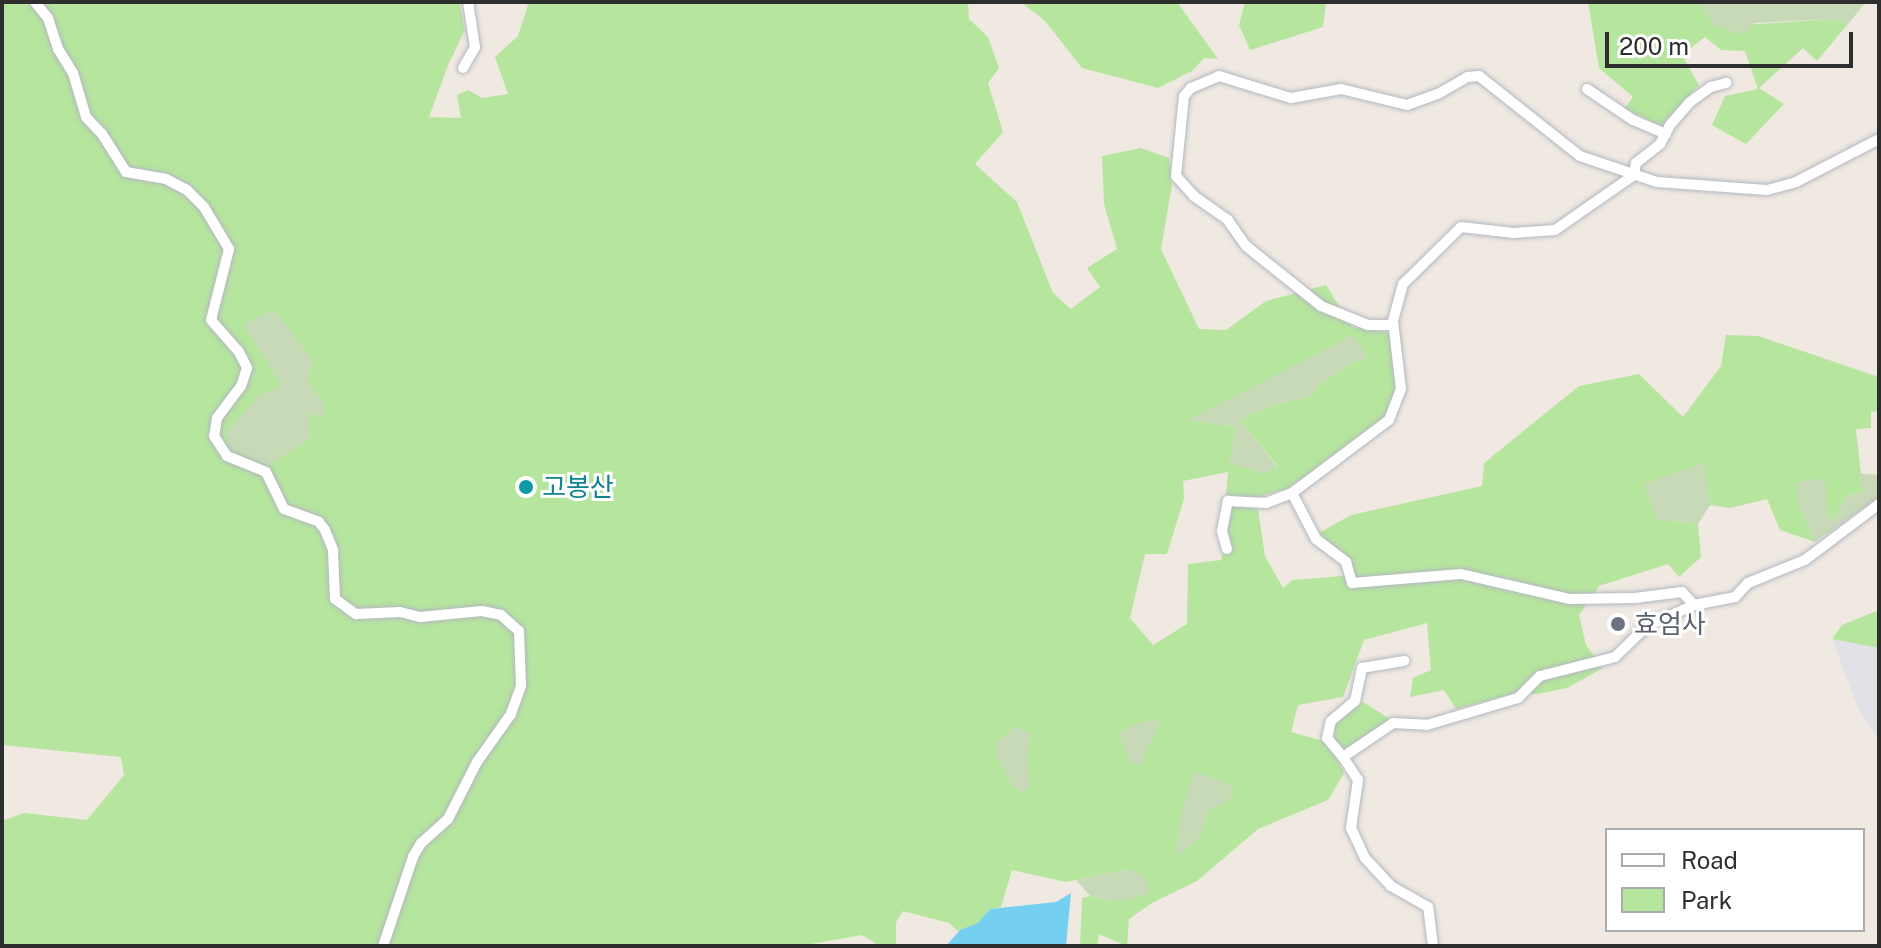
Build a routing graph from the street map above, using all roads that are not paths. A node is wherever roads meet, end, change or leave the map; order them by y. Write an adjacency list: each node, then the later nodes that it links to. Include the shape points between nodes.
1 (35, 2): 16 (street, via 73,73 86,117 126,172 177,183 198,199 229,249 211,320 247,368 241,386 217,418 214,436 227,456 266,472 284,509 319,522 325,530 333,550 335,599 356,614 400,612 420,617 482,611 501,615 519,631 521,686 511,714 477,762 448,819 413,857)
2 (468, 2): 3 (street, via 475,47)
3 (463, 68)
4 (1726, 83): 6 (street, via 1690,102)
5 (1587, 89): 6 (street, via 1633,120)
6 (1666, 134): 8 (street, via 1636,163)
7 (1879, 139): 8 (street, via 1796,182 1767,190 1657,182)
8 (1634, 175): 9 (street, via 1555,230 1514,233 1461,227 1403,284); 9 (street, via 1580,156 1479,76 1407,105 1341,89 1291,98 1219,76 1191,88 1184,96 1176,176 1228,220 1246,246 1321,306 1368,325)
9 (1393, 325): 10 (street, via 1401,389 1389,420)
10 (1292, 493): 12 (street, via 1266,503 1228,501 1222,531); 13 (street, via 1316,539 1346,562 1352,583 1461,574 1570,599 1682,592)
11 (1879, 504): 13 (street, via 1805,560 1748,583 1735,597)
12 (1227, 549)
13 (1694, 605): 15 (street, via 1647,626 1615,657 1540,676 1518,698 1442,721 1393,723)
14 (1404, 661): 15 (street, via 1362,668 1355,701 1331,721 1327,738)
15 (1343, 757): 17 (street, via 1358,780 1351,828 1360,848 1391,886 1428,907)
16 (383, 946)
17 (1433, 946)

